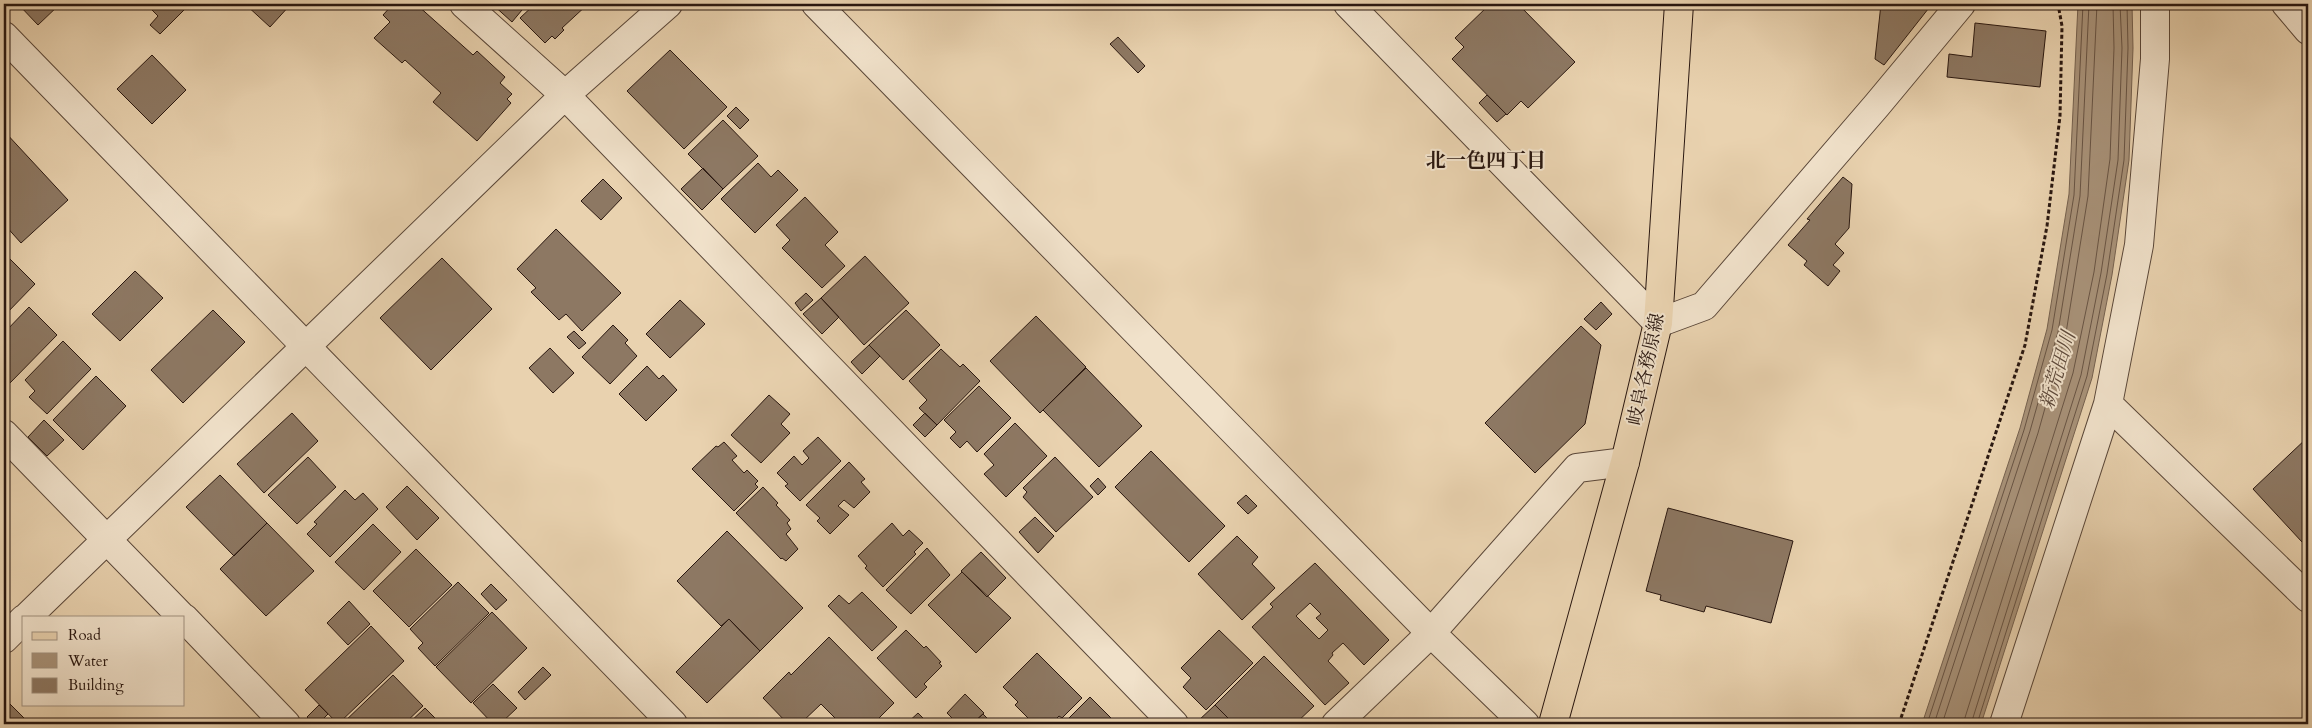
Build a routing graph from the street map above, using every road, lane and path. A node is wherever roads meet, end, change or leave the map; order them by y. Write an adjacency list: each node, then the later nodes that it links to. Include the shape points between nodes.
1 (464, 4): 12 (street)
2 (668, 4): 12 (street)
3 (816, 4): 24 (street)
4 (1348, 4): 13 (street)
5 (1679, 4): 13 (main road, 岐阜各務原線)
6 (1961, 4): 13 (street, via 1704,306)
7 (2058, 4): 32 (path, via 2062,26 2060,116 2047,226 2025,345)
8 (2154, 4): 15 (street, via 2155,59 2139,245)
9 (2286, 4): 10 (street)
10 (2308, 30)
11 (4, 36): 14 (street)
12 (565, 95): 14 (street); 28 (street)
13 (1658, 323): 17 (main road, 岐阜各務原線)
14 (305, 347): 18 (street); 27 (street)
15 (2108, 404): 19 (street); 33 (street)
16 (4, 434): 18 (street)
17 (1625, 462): 24 (street, via 1578,468); 31 (main road, 岐阜各務原線)
18 (108, 539): 20 (street); 21 (street)
19 (2308, 598)
20 (27, 616)
21 (182, 616)
22 (185, 619): 26 (street)
23 (22, 621): 25 (street)
24 (1431, 632): 29 (street); 30 (street)
25 (4, 639)
26 (286, 724)
27 (672, 724)
28 (1174, 724)
29 (1336, 724)
30 (1525, 724)
31 (1553, 724)
32 (1899, 724)
33 (2004, 724)

